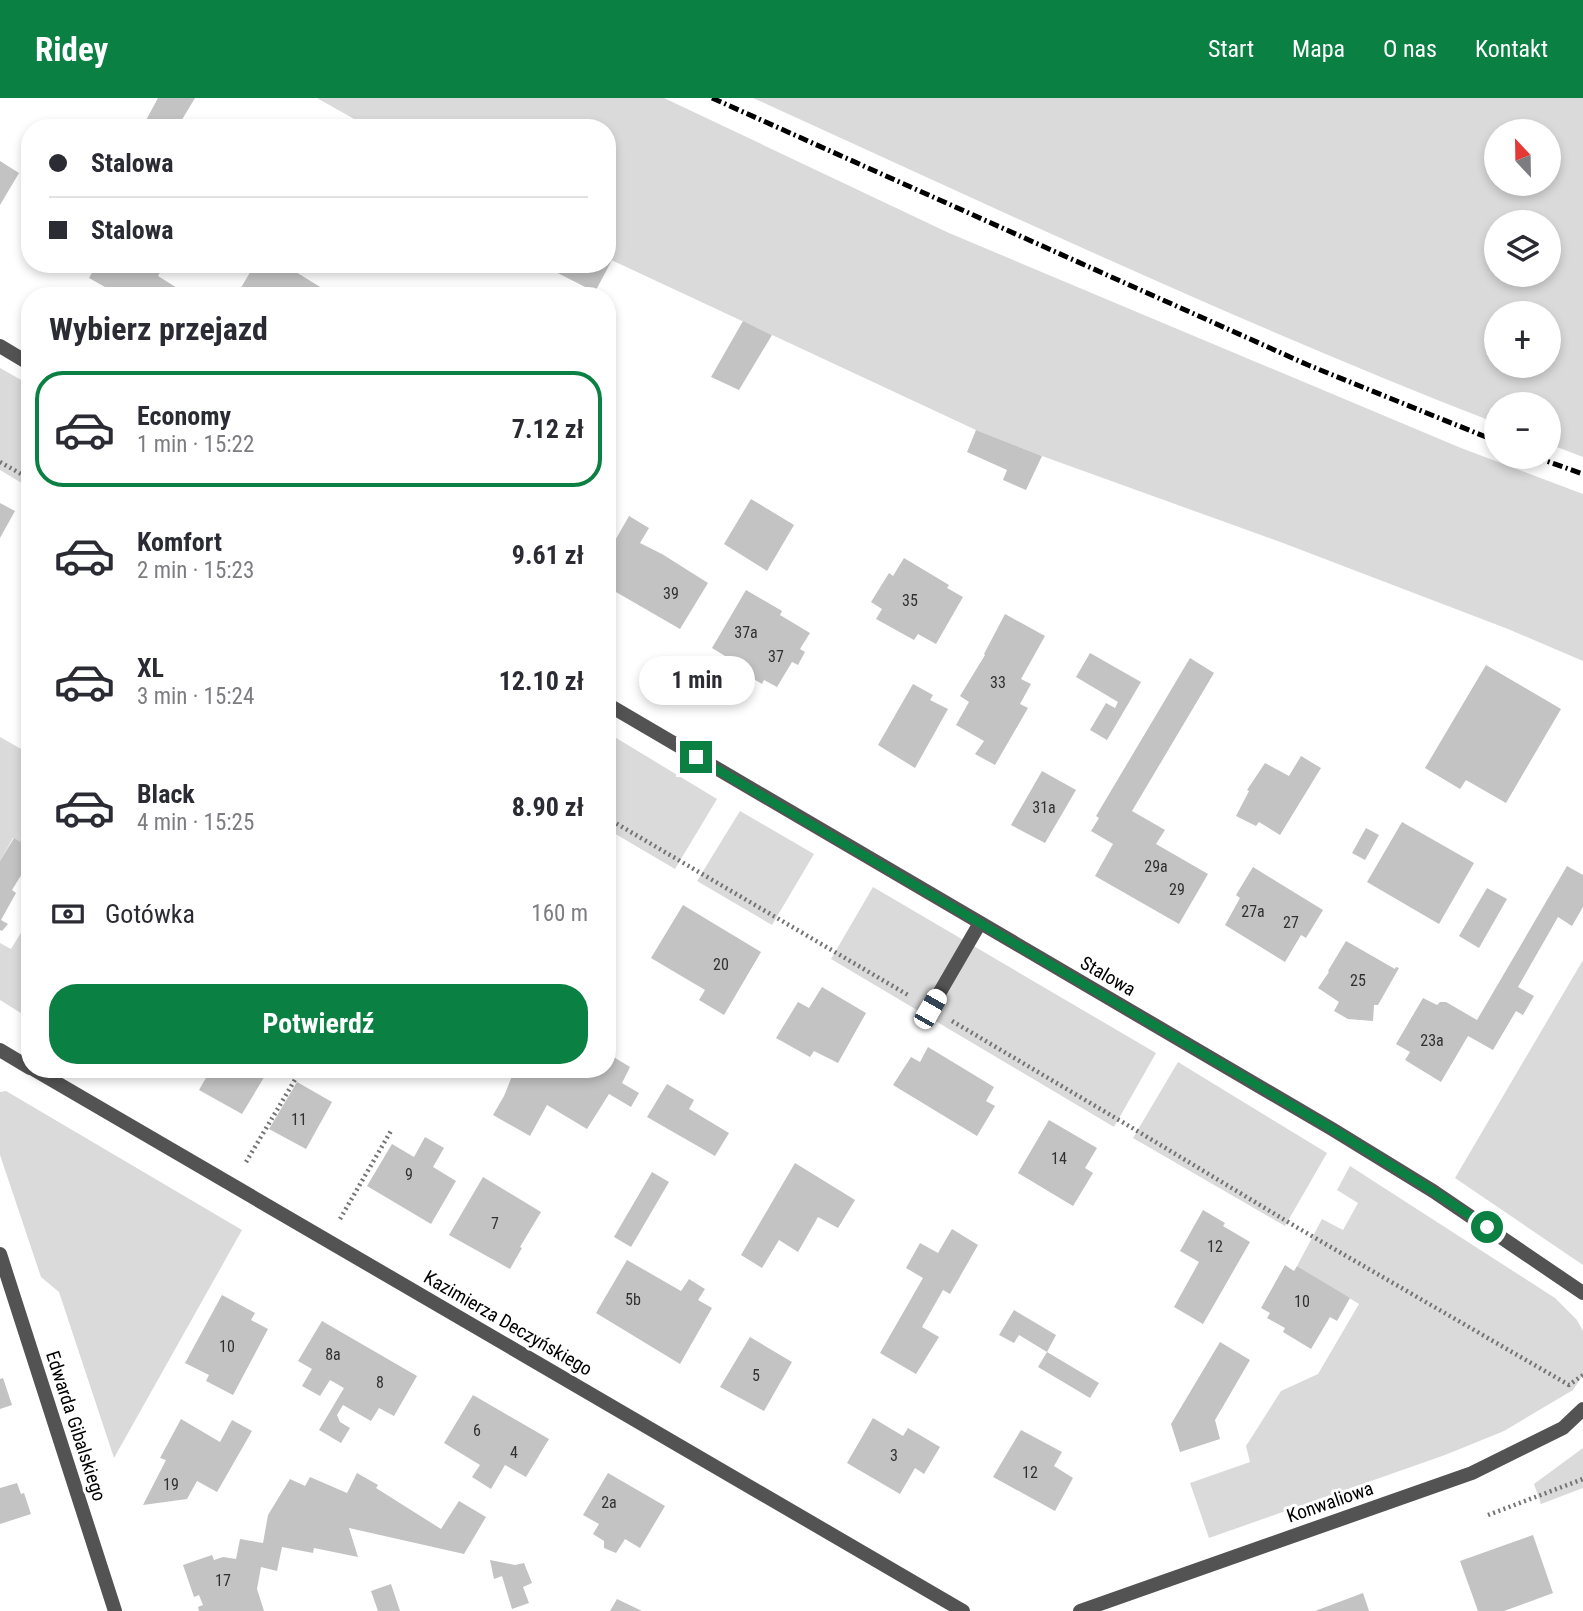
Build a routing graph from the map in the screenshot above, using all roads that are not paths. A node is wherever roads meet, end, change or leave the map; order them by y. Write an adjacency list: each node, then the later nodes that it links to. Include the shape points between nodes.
1 (0, 346): 2 (street)
2 (21, 359)
3 (616, 709): 4 (street, Stalowa)
4 (979, 923): 5 (street); 10 (street, Stalowa, via 1433,1191)
5 (928, 1012)
6 (0, 1050): 7 (street, Kazimierza Deczyńskiego)
7 (21, 1062)
8 (48, 1078): 13 (street, Kazimierza Deczyńskiego)
9 (0, 1254): 12 (street, Edwarda Gibalskiego)
10 (1583, 1293)
11 (1583, 1409): 14 (street, Konwaliowa, via 1563,1428 1472,1473)
12 (116, 1611)
13 (963, 1611)
14 (1080, 1611)

